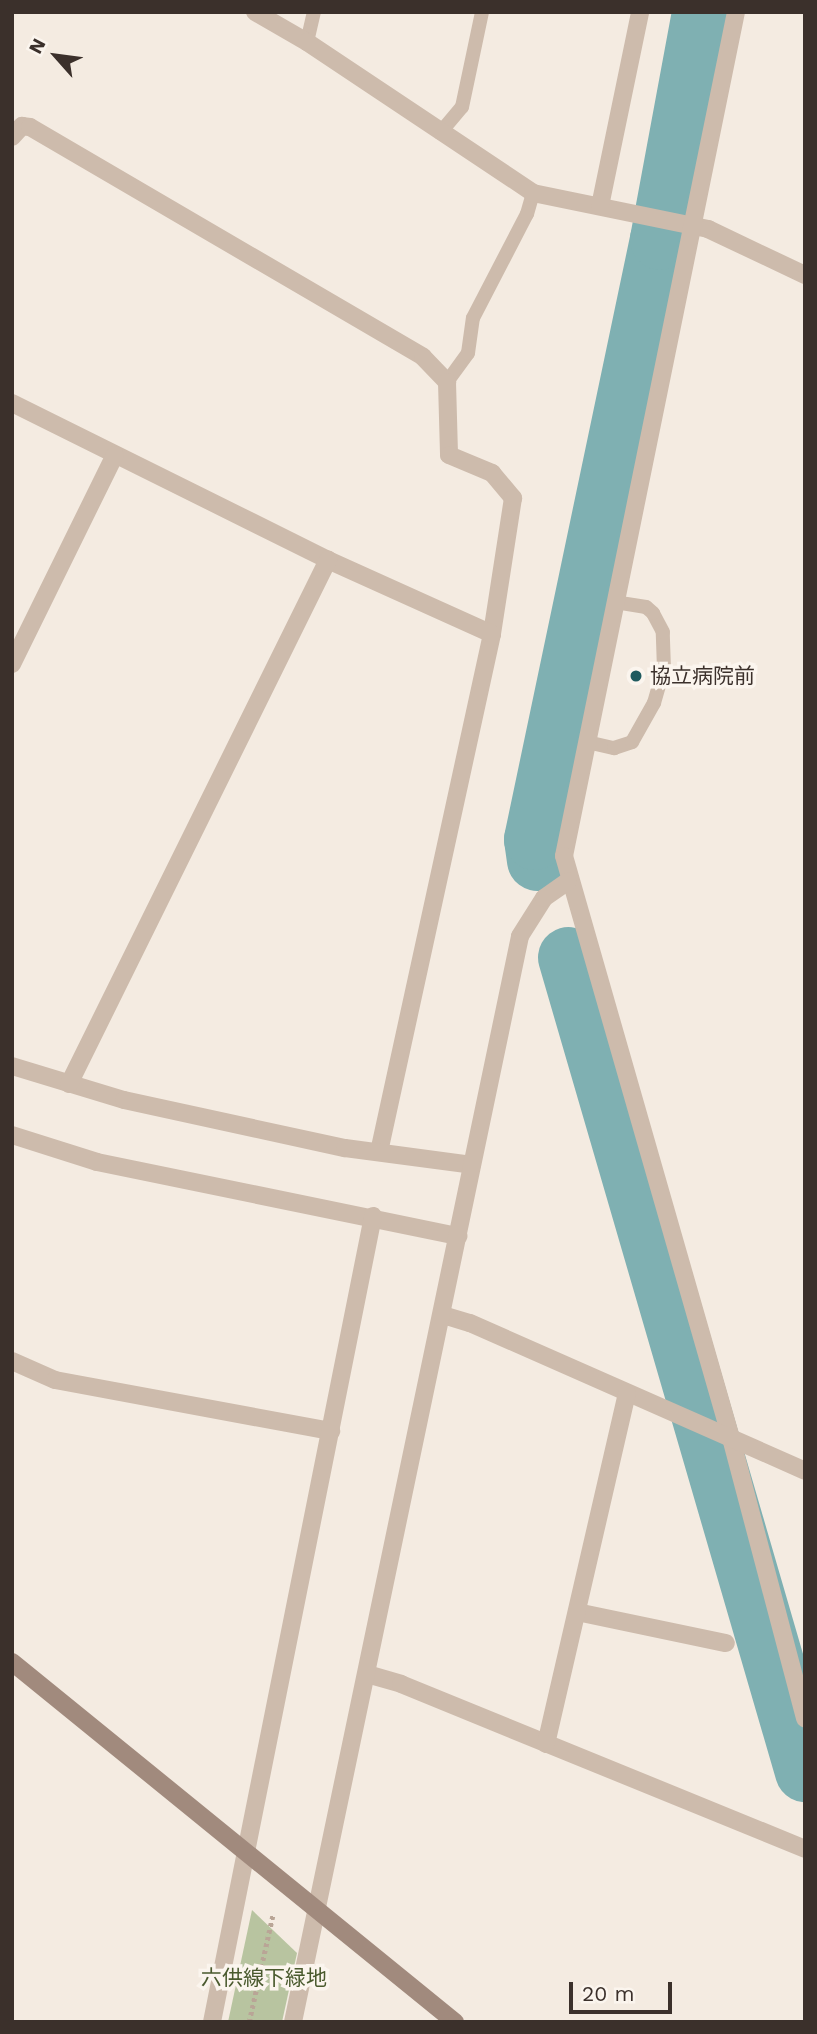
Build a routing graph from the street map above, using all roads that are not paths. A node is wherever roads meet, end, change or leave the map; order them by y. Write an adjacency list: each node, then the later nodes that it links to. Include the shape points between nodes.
1 (255, 12): 6 (street)
2 (314, 12): 6 (lane)
3 (482, 12): 7 (lane, via 462,107)
4 (640, 12): 10 (street)
5 (736, 12): 11 (street)
6 (307, 42): 7 (street)
7 (440, 133): 9 (street)
8 (12, 137): 13 (street, via 22,126 30,127 424,357)
9 (533, 193): 10 (street); 13 (lane, via 527,214 473,318 468,352)
10 (600, 206): 11 (street)
11 (686, 224): 12 (street); 17 (street)
12 (805, 275)
13 (447, 382): 18 (street, via 449,455 492,473 513,498)
14 (12, 403): 15 (street)
15 (115, 454): 16 (street); 19 (street)
16 (328, 560): 18 (street); 23 (street)
17 (631, 604): 20 (street); 20 (lane, via 663,632 664,669 637,736)
18 (492, 634): 25 (street)
19 (12, 664)
20 (601, 745): 21 (street, via 564,856)
21 (568, 881): 26 (street, via 544,898 520,936); 33 (street, via 586,922)
22 (12, 1066): 23 (street)
23 (69, 1084): 25 (street, via 124,1100)
24 (12, 1135): 27 (street, via 97,1162)
25 (379, 1152): 26 (street)
26 (472, 1166): 28 (street)
27 (373, 1216): 28 (street); 32 (street)
28 (458, 1236): 29 (street)
29 (443, 1315): 31 (street); 38 (street)
30 (12, 1361): 32 (street, via 55,1380)
31 (627, 1393): 33 (street); 35 (street)
32 (331, 1431): 41 (street)
33 (725, 1436): 34 (street); 39 (street)
34 (805, 1471)
35 (577, 1612): 36 (street); 40 (street)
36 (726, 1643)
37 (12, 1662): 41 (street)
38 (367, 1674): 40 (street); 43 (street)
39 (805, 1718)
40 (547, 1744): 42 (street)
41 (247, 1849): 43 (street); 44 (street)
42 (805, 1849)
43 (317, 1910): 45 (street); 46 (street)
44 (212, 2022)
45 (293, 2022)
46 (455, 2022)

